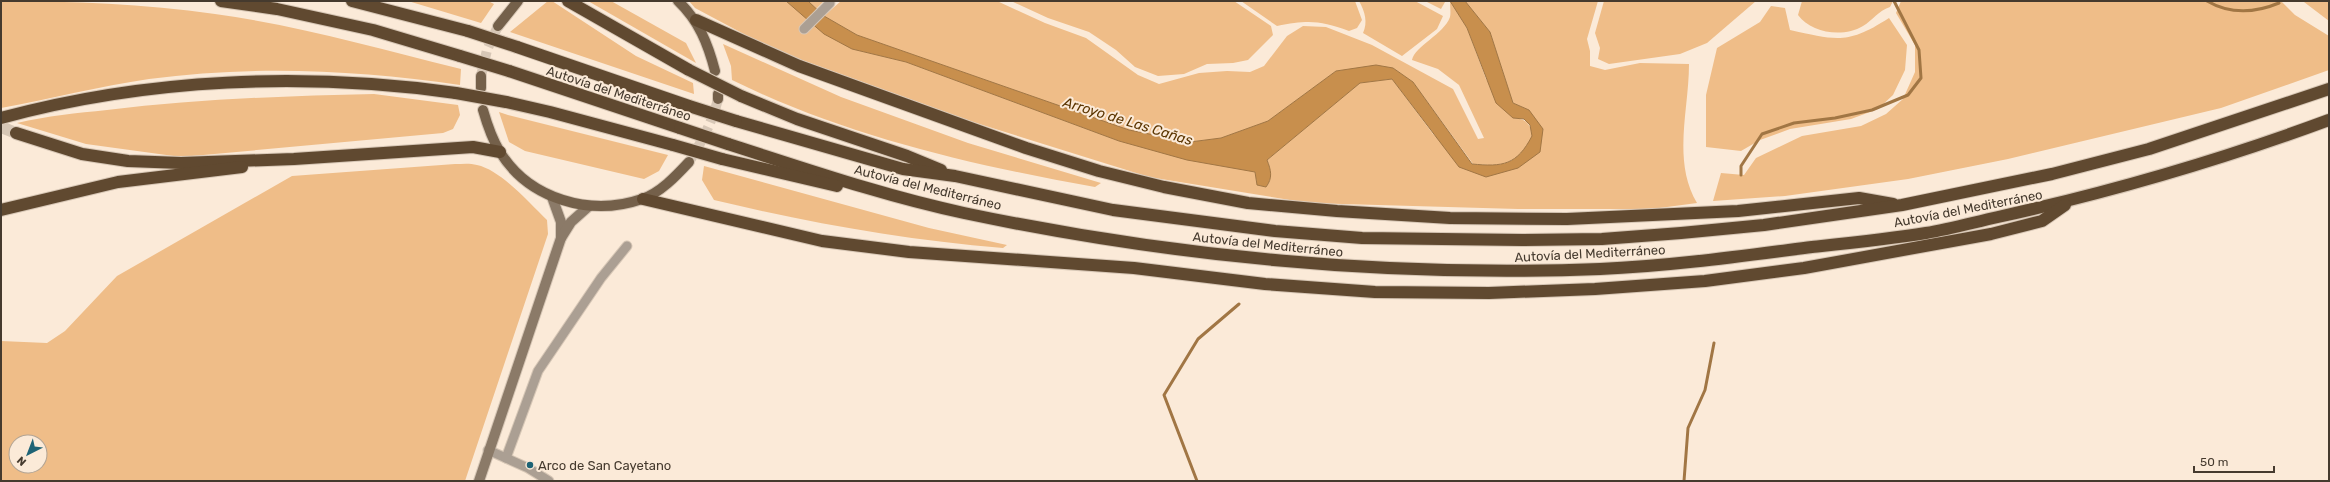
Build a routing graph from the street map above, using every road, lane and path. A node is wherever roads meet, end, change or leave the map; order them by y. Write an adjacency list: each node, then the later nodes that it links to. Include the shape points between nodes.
1 (221, 1): 28 (highway, Autovía del Mediterráneo, bridge, via 373,30 510,71 846,181)
2 (352, 1): 21 (highway, Autovía del Mediterráneo, bridge, via 517,47 736,121 902,169)
3 (518, 1): 8 (main road)
4 (568, 1): 21 (highway, bridge, via 689,70 741,96)
5 (678, 1): 7 (main road)
6 (830, 4): 9 (street)
7 (696, 20): 10 (main road, via 709,47); 25 (highway, via 799,66 1026,148 1106,173 1248,203 1450,218 1567,219 1722,212 1859,198)
8 (498, 26)
9 (804, 29)
10 (715, 71)
11 (481, 76): 12 (main road)
12 (481, 88)
13 (2329, 89): 25 (highway, Autovía del Mediterráneo, via 2142,150 2052,174)
14 (483, 110): 18 (main road, via 489,131)
15 (1, 118): 28 (highway, bridge, via 87,98 221,82 302,81 409,87 506,102 722,159)
16 (2329, 120): 24 (highway, Autovía del Mediterráneo, via 2193,167)
17 (16, 133): 19 (highway, via 82,154 128,161 181,163)
18 (500, 152): 19 (highway, via 473,147); 22 (main road, via 516,172)
19 (294, 159): 27 (highway, via 118,182)
20 (689, 162): 23 (main road, via 666,185)
21 (955, 176): 25 (highway, Autovía del Mediterráneo, via 1113,210 1202,223 1362,238 1595,239 1764,226)
22 (552, 197): 26 (main road); 29 (main road, via 561,222)
23 (642, 199): 24 (highway, via 822,241 909,252 1134,268 1265,284 1375,292 1488,293 1595,289 1705,280 1804,268 1976,237 2042,222); 26 (main road)
24 (2070, 201): 28 (highway, Autovía del Mediterráneo, via 1927,233 1719,259 1604,269 1491,271 1379,268 1264,259 1090,237)
25 (1902, 205)
26 (589, 206): 29 (main road, via 571,222)
27 (1, 210)
28 (959, 212)
29 (561, 238): 31 (main road)
30 (627, 246): 32 (street, via 601,278 538,371)
31 (488, 450): 32 (street); 33 (main road)
32 (506, 458): 34 (street)
33 (479, 481)
34 (548, 481)

